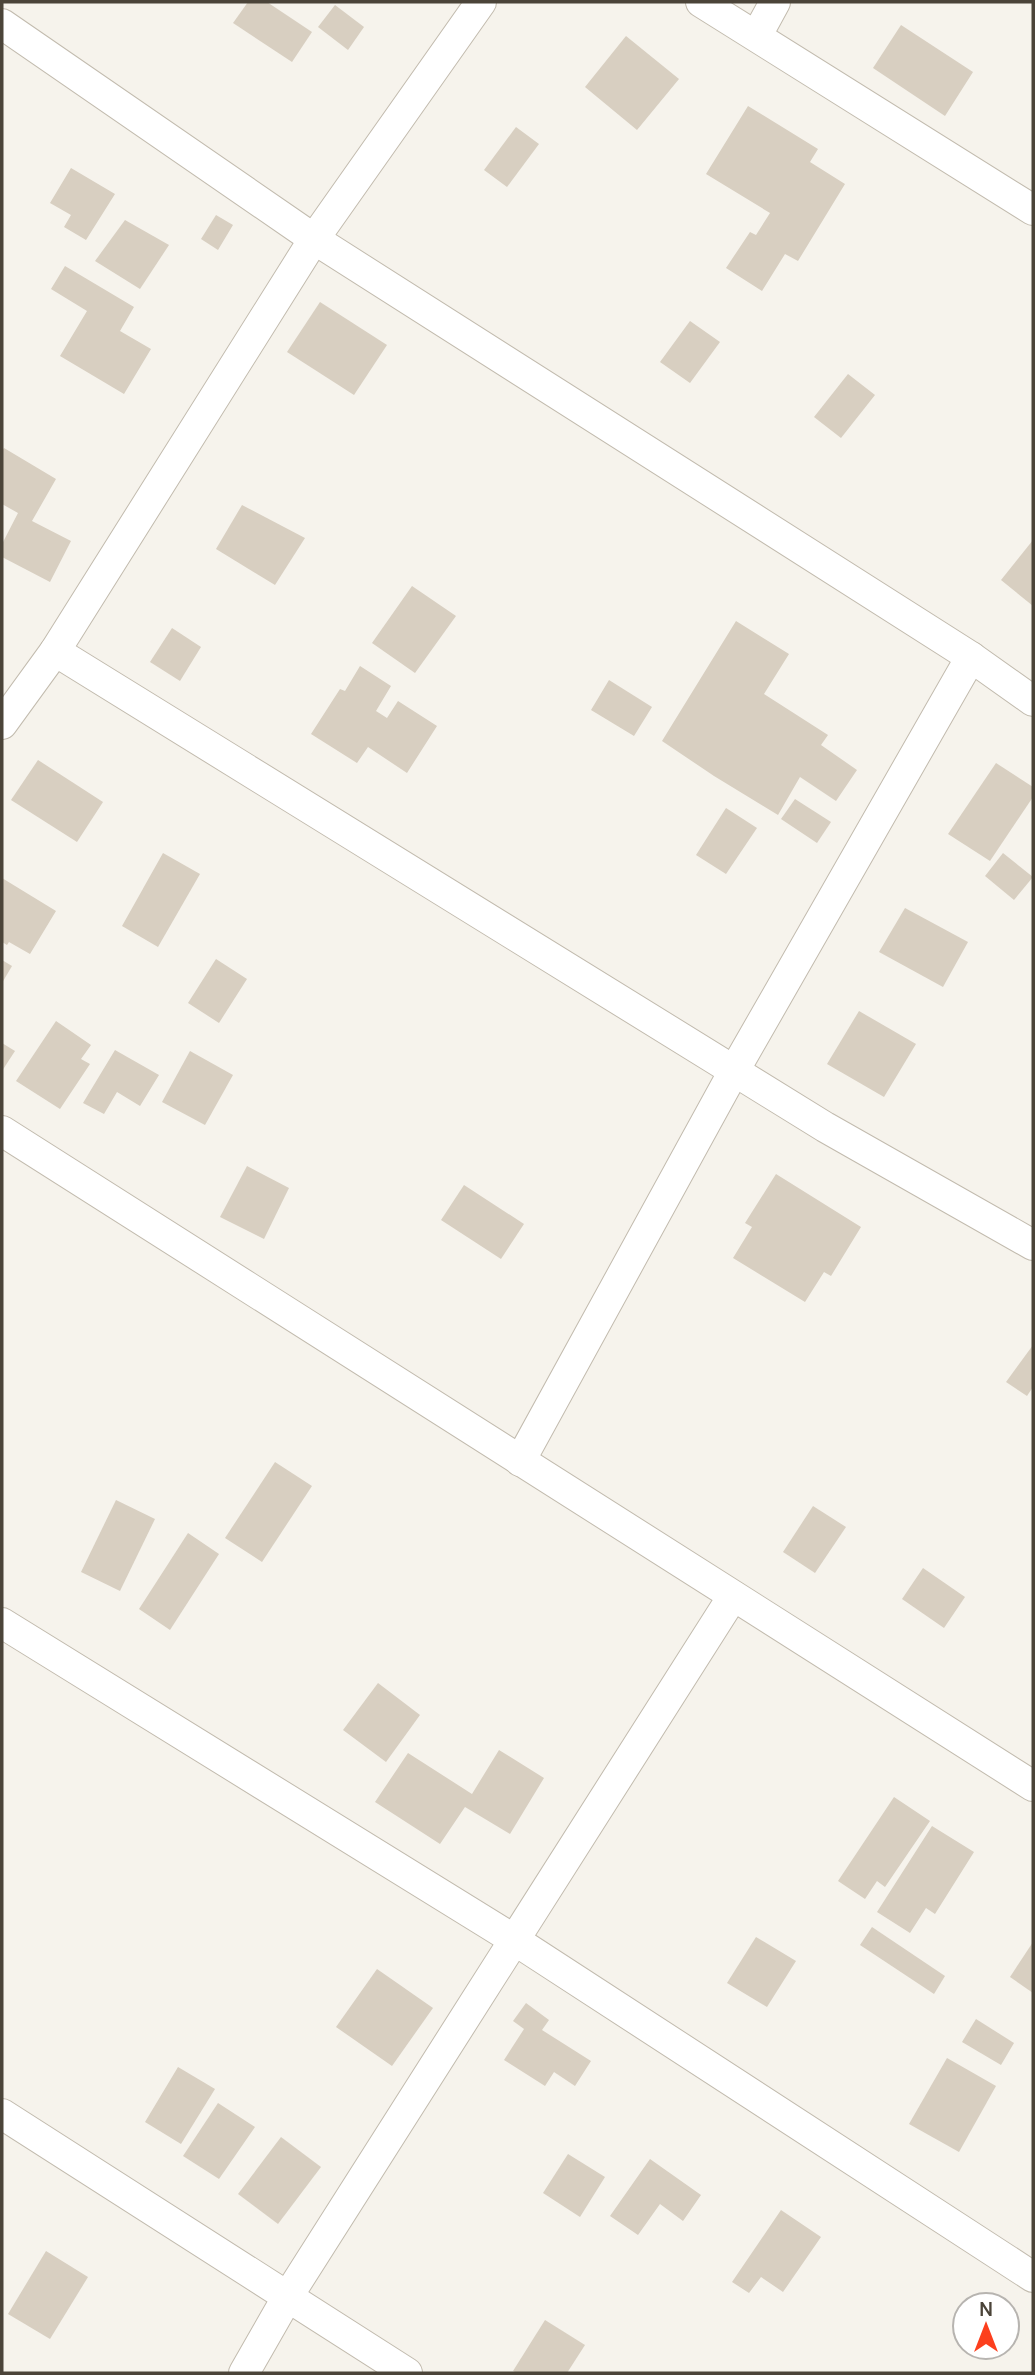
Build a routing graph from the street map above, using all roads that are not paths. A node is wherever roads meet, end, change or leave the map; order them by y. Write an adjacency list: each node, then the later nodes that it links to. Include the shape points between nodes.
1 (481, 2): 7 (street)
2 (701, 2): 5 (street)
3 (775, 2): 5 (street)
4 (2, 24): 7 (street)
5 (757, 35): 6 (street)
6 (1033, 210)
7 (314, 239): 8 (street); 9 (street)
8 (55, 651): 11 (street); 12 (street)
9 (971, 657): 10 (street); 12 (street)
10 (1033, 701)
11 (5, 713)
12 (734, 1071): 14 (street); 15 (street)
13 (2, 1131): 15 (street)
14 (1033, 1245)
15 (520, 1461): 16 (street)
16 (733, 1596): 18 (street); 19 (street)
17 (2, 1623): 19 (street)
18 (1033, 1786)
19 (513, 1939): 21 (street); 22 (street)
20 (2, 2114): 22 (street)
21 (1033, 2277)
22 (288, 2296): 23 (street); 24 (street)
23 (244, 2373)
24 (407, 2373)

